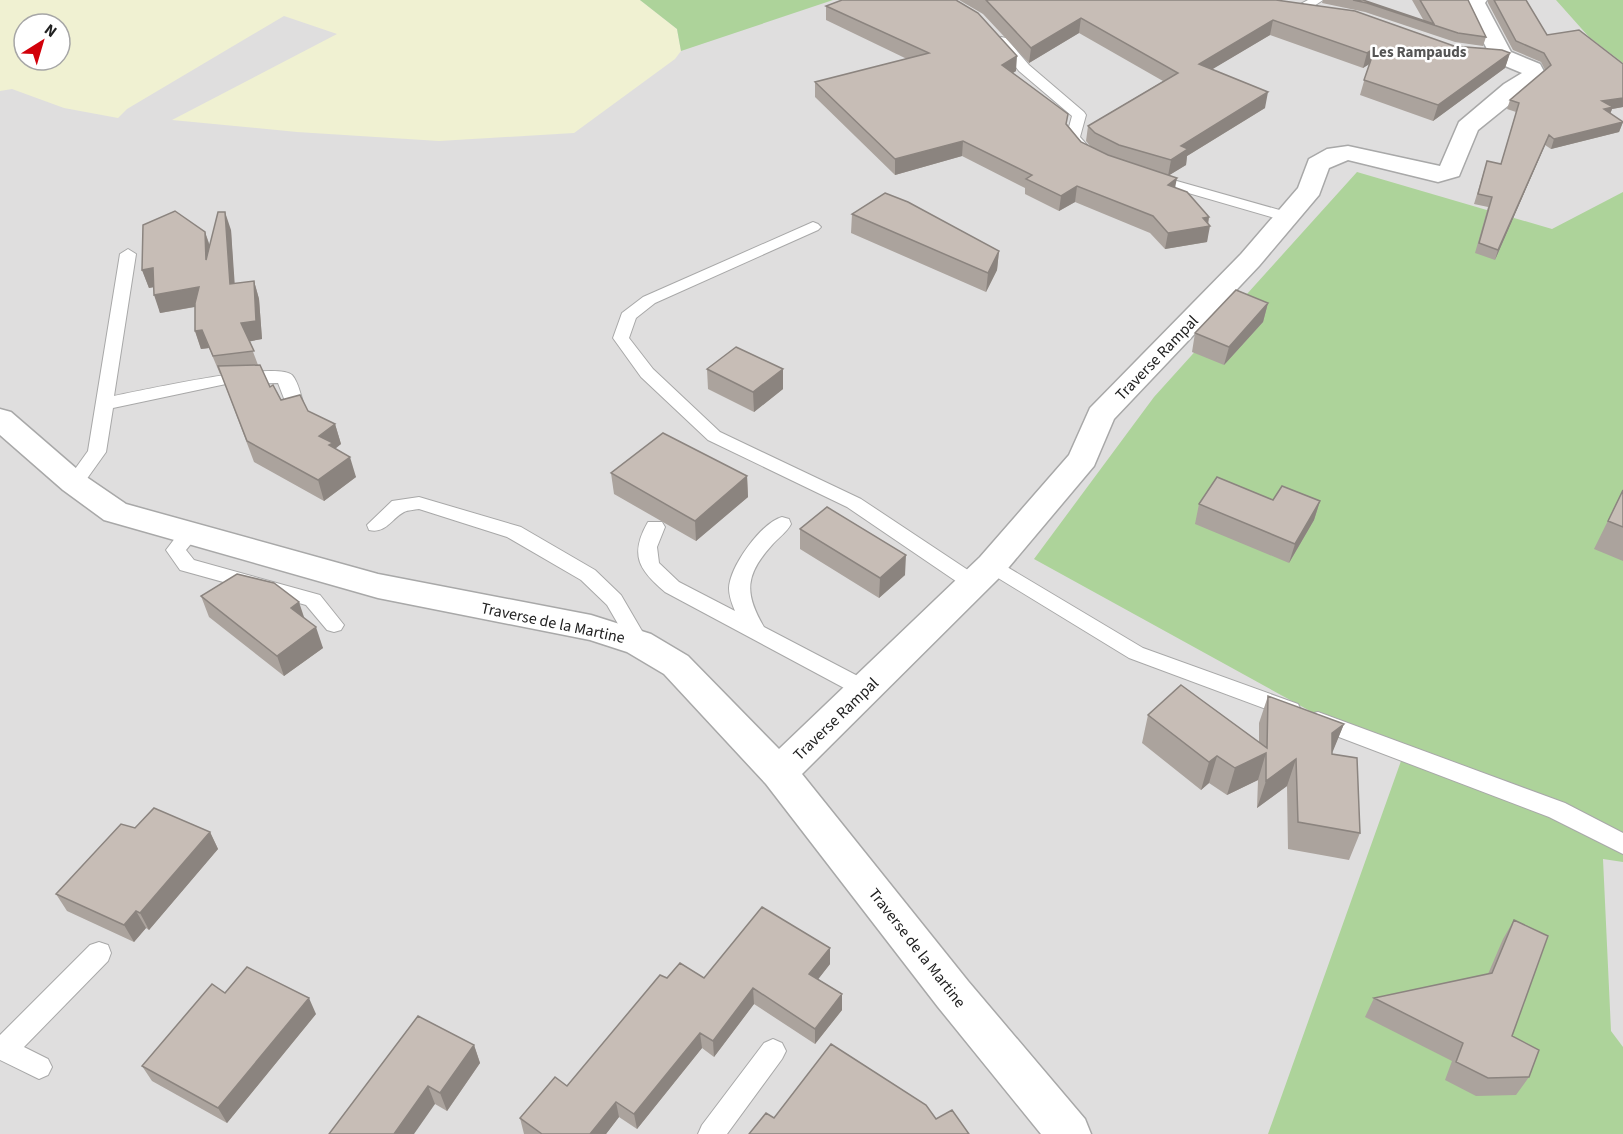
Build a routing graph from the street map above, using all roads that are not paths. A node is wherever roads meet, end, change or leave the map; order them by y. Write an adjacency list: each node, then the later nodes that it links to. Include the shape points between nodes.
1 (1476, 0): 4 (street, via 1474,3)
2 (988, 27): 5 (lane, via 1024,68 1079,115 1073,138 1086,153)
3 (1435, 46): 4 (street, Traverse Rampal, via 1458,54)
4 (1502, 56): 7 (street, Traverse Rampal, via 1532,69 1535,75 1467,127 1450,171 1438,175 1348,153 1336,154 1318,164 1310,190)
5 (1103, 162)
6 (1133, 173): 7 (lane)
7 (1285, 216): 18 (street, Traverse Rampal, via 1214,299 1101,415 1083,459)
8 (813, 227): 18 (lane, via 649,300 628,316 621,338 647,373 714,436 854,503)
9 (128, 254): 10 (lane)
10 (104, 404): 11 (lane, via 226,380 285,378); 13 (lane, via 97,452)
11 (297, 410)
12 (0, 419): 13 (street, Traverse de la Martine)
13 (74, 483): 17 (street, Traverse de la Martine, via 115,512)
14 (782, 524): 20 (lane, via 766,538 741,574 739,598)
15 (376, 525): 21 (lane, via 399,506 419,503 514,532 588,575 614,600)
16 (655, 527): 20 (lane, via 646,549 650,568 672,587)
17 (189, 534): 19 (lane, via 176,550 187,565 313,600); 21 (street, Traverse de la Martine, via 378,586 591,628)
18 (983, 574): 22 (street, Traverse Rampal); 24 (lane, via 1136,653 1557,810)
19 (333, 625)
20 (757, 632): 22 (lane)
21 (639, 643): 23 (street, Traverse de la Martine, via 676,665)
22 (866, 690): 23 (street, Traverse Rampal)
23 (779, 773): 30 (street, Traverse de la Martine)
24 (1623, 844)
25 (99, 953): 26 (lane)
26 (2, 1048): 28 (lane)
27 (773, 1051): 29 (lane)
28 (39, 1067)
29 (711, 1134)
30 (1069, 1134)

